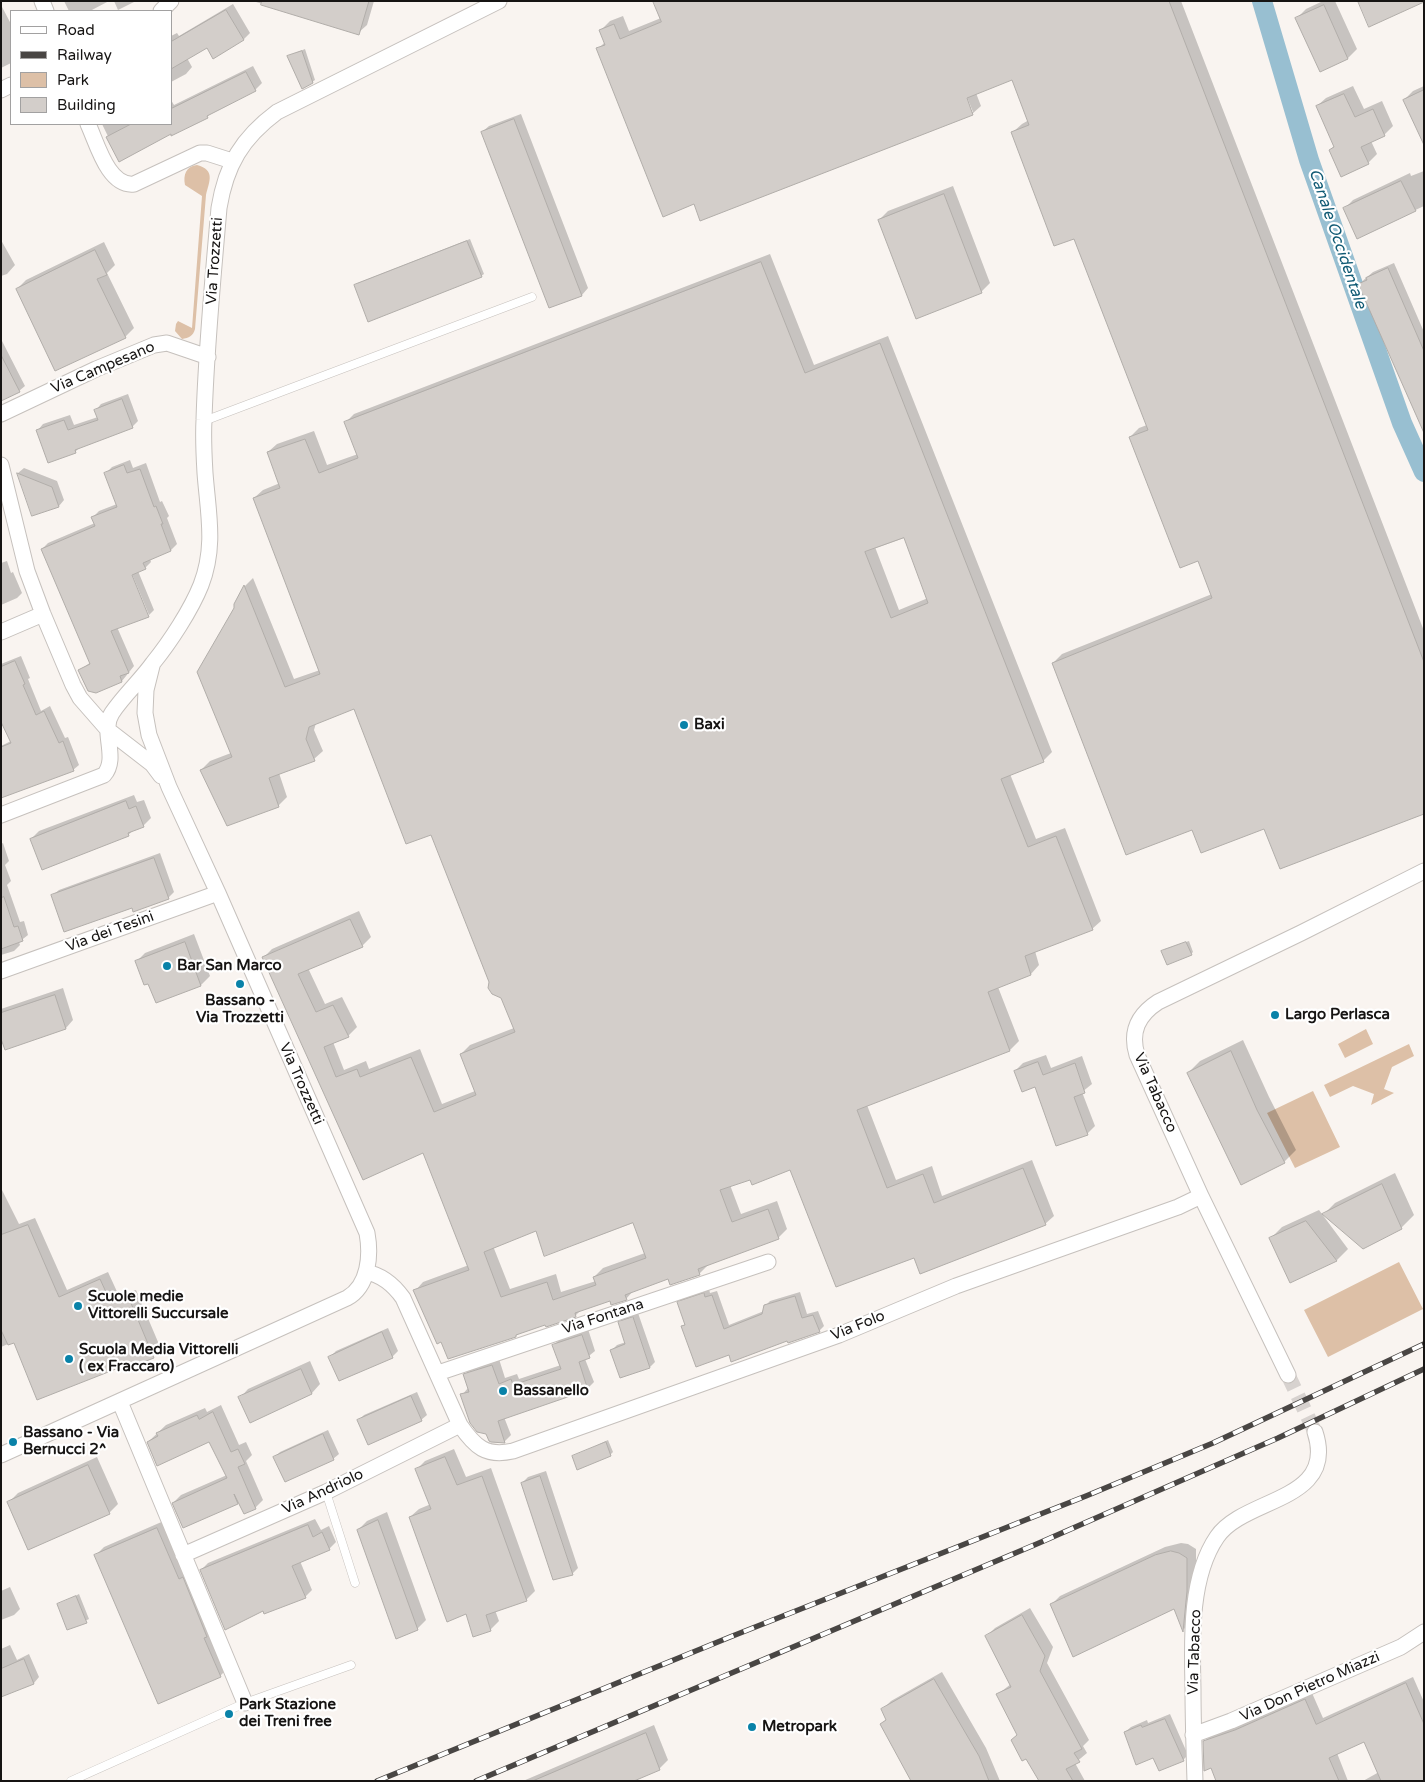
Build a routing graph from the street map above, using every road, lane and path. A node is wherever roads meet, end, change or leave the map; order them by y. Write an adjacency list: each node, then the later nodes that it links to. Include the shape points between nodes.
1 (171, 1): 3 (street)
2 (499, 1): 5 (street, Via Trozzetti, via 277,112 251,134)
3 (162, 10)
4 (88, 125): 5 (street, via 110,172 123,184 134,184 200,153 207,152)
5 (232, 161): 7 (street, Via Trozzetti, via 219,208)
6 (532, 297): 9 (lane)
7 (208, 357): 8 (street, Via Campesano, via 167,343 154,345); 9 (street, Via Trozzetti)
8 (1, 414)
9 (204, 421): 13 (street, Via Trozzetti, via 211,540 208,563 189,609)
10 (1, 465): 11 (street, via 21,549)
11 (43, 614): 12 (street); 14 (street, via 80,698)
12 (1, 632)
13 (153, 663): 14 (street, Via Trozzetti, via 111,715); 15 (street, Via Trozzetti, via 146,690 145,712 149,735)
14 (108, 730): 15 (street, via 152,764); 16 (street, via 109,765 104,775)
15 (169, 787): 18 (street, Via Trozzetti)
16 (1, 815)
17 (1424, 871): 20 (street, Via Tabacco, via 1158,1002 1141,1017 1136,1026 1134,1047)
18 (218, 893): 19 (street, Via dei Tesini); 22 (street, Via Trozzetti, via 367,1233)
19 (1, 971)
20 (1201, 1196): 24 (street, Via Tabacco); 26 (street, Via Folo, via 956,1286 839,1334 513,1452 501,1454 477,1447)
21 (768, 1262): 23 (street, Via Fontana)
22 (366, 1272): 23 (street, via 375,1274 397,1289); 25 (street, via 359,1288 348,1298)
23 (438, 1373): 26 (street)
24 (1288, 1375)
25 (120, 1402): 28 (street); 30 (street)
26 (460, 1425): 29 (street, Via Andriolo)
27 (1315, 1432): 35 (street, Via Tabacco, via 1320,1455 1310,1478 1299,1488 1224,1529 1211,1546 1201,1572 1192,1631)
28 (1, 1455)
29 (326, 1492): 30 (street, Via Andriolo); 31 (lane)
30 (183, 1555): 34 (street)
31 (355, 1583)
32 (1424, 1632): 35 (street, Via Don Pietro Miazzi, via 1401,1647)
33 (351, 1665): 34 (lane)
34 (246, 1703): 36 (lane)
35 (1193, 1735): 37 (street, Via Tabacco)
36 (70, 1781)
37 (1195, 1781)

